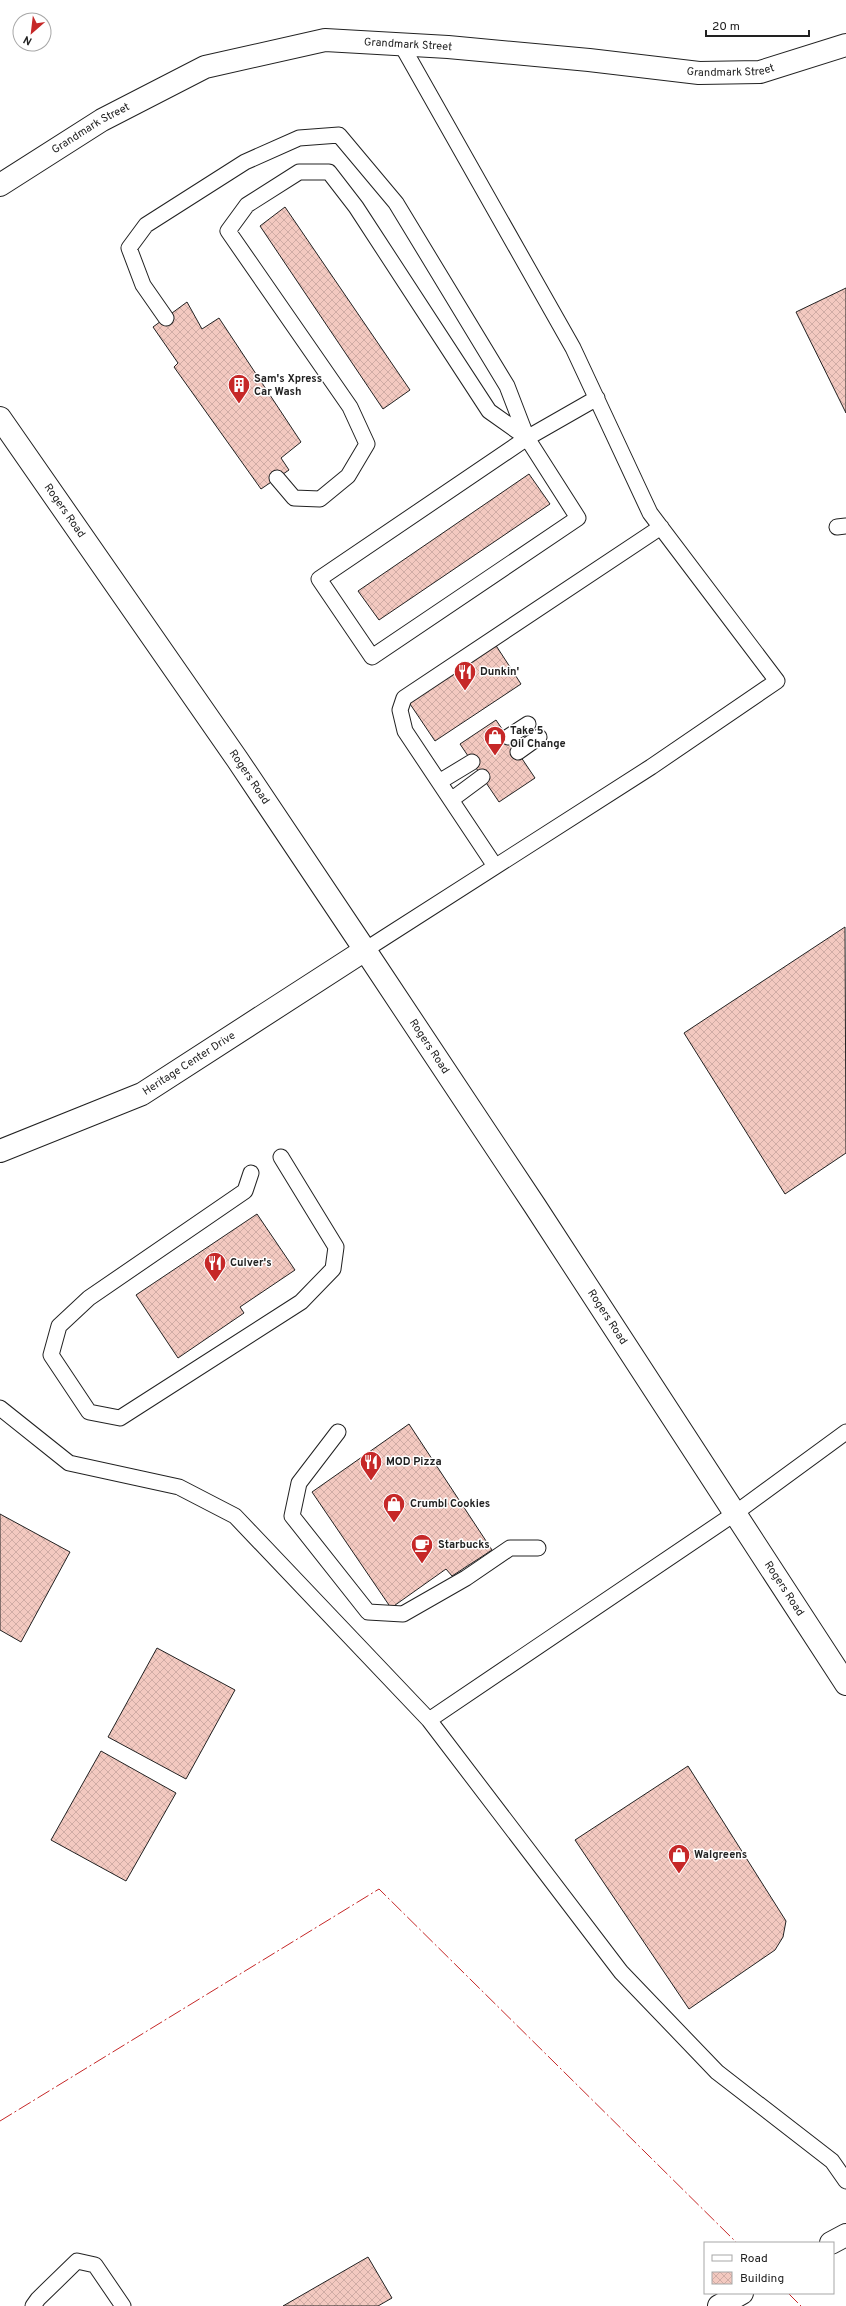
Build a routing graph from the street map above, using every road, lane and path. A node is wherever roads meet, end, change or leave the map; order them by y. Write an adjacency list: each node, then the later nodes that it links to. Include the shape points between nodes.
1 (401, 44): 2 (main road, Grandmark Street, via 589,60 699,73 760,72); 3 (main road, Grandmark Street, via 325,40 205,68 102,120); 5 (lane, via 573,348)
2 (846, 45)
3 (0, 185)
4 (166, 318): 7 (lane, via 143,285 129,248 146,225 245,162 299,138 339,135 396,203 507,386)
5 (597, 398): 7 (lane); 9 (lane, via 650,513)
6 (0, 418): 19 (main road, Rogers Road, via 237,759)
7 (527, 438): 7 (lane, via 320,579 372,657 578,518); 8 (lane, via 489,411 356,207 329,172 299,172 247,205 228,231 350,407 367,444 348,476 320,499 294,498)
8 (277, 478)
9 (661, 527): 16 (lane, via 404,698 400,710 405,731); 18 (lane, via 777,681 652,767)
10 (528, 724): 12 (lane)
11 (539, 736): 13 (lane)
12 (508, 737)
13 (518, 752)
14 (472, 762): 16 (lane)
15 (482, 777): 17 (lane)
16 (439, 782): 17 (lane)
17 (451, 800): 18 (lane)
18 (496, 866): 19 (lane)
19 (365, 950): 20 (main road, Heritage Center Drive, via 142,1094); 26 (main road, Rogers Road, via 535,1206)
20 (0, 1151)
21 (281, 1157): 22 (lane, via 336,1247 333,1269 302,1302 120,1418 89,1412 51,1355 58,1326 89,1298 245,1191)
22 (250, 1173)
23 (0, 1408): 29 (lane, via 69,1463 178,1487 234,1516)
24 (338, 1432): 27 (lane, via 299,1483 292,1516 368,1612 403,1614 466,1578 510,1548)
25 (846, 1432): 26 (lane)
26 (734, 1514): 28 (main road, Rogers Road); 29 (lane)
27 (538, 1548)
28 (846, 1684)
29 (429, 1720): 30 (lane, via 621,1972 717,2072 832,2161)
30 (846, 2181)
31 (846, 2235): 32 (main road)
32 (833, 2242)
33 (740, 2294): 36 (main road)
34 (33, 2306): 35 (lane, via 77,2261 95,2265)
35 (123, 2306)
36 (719, 2306)

